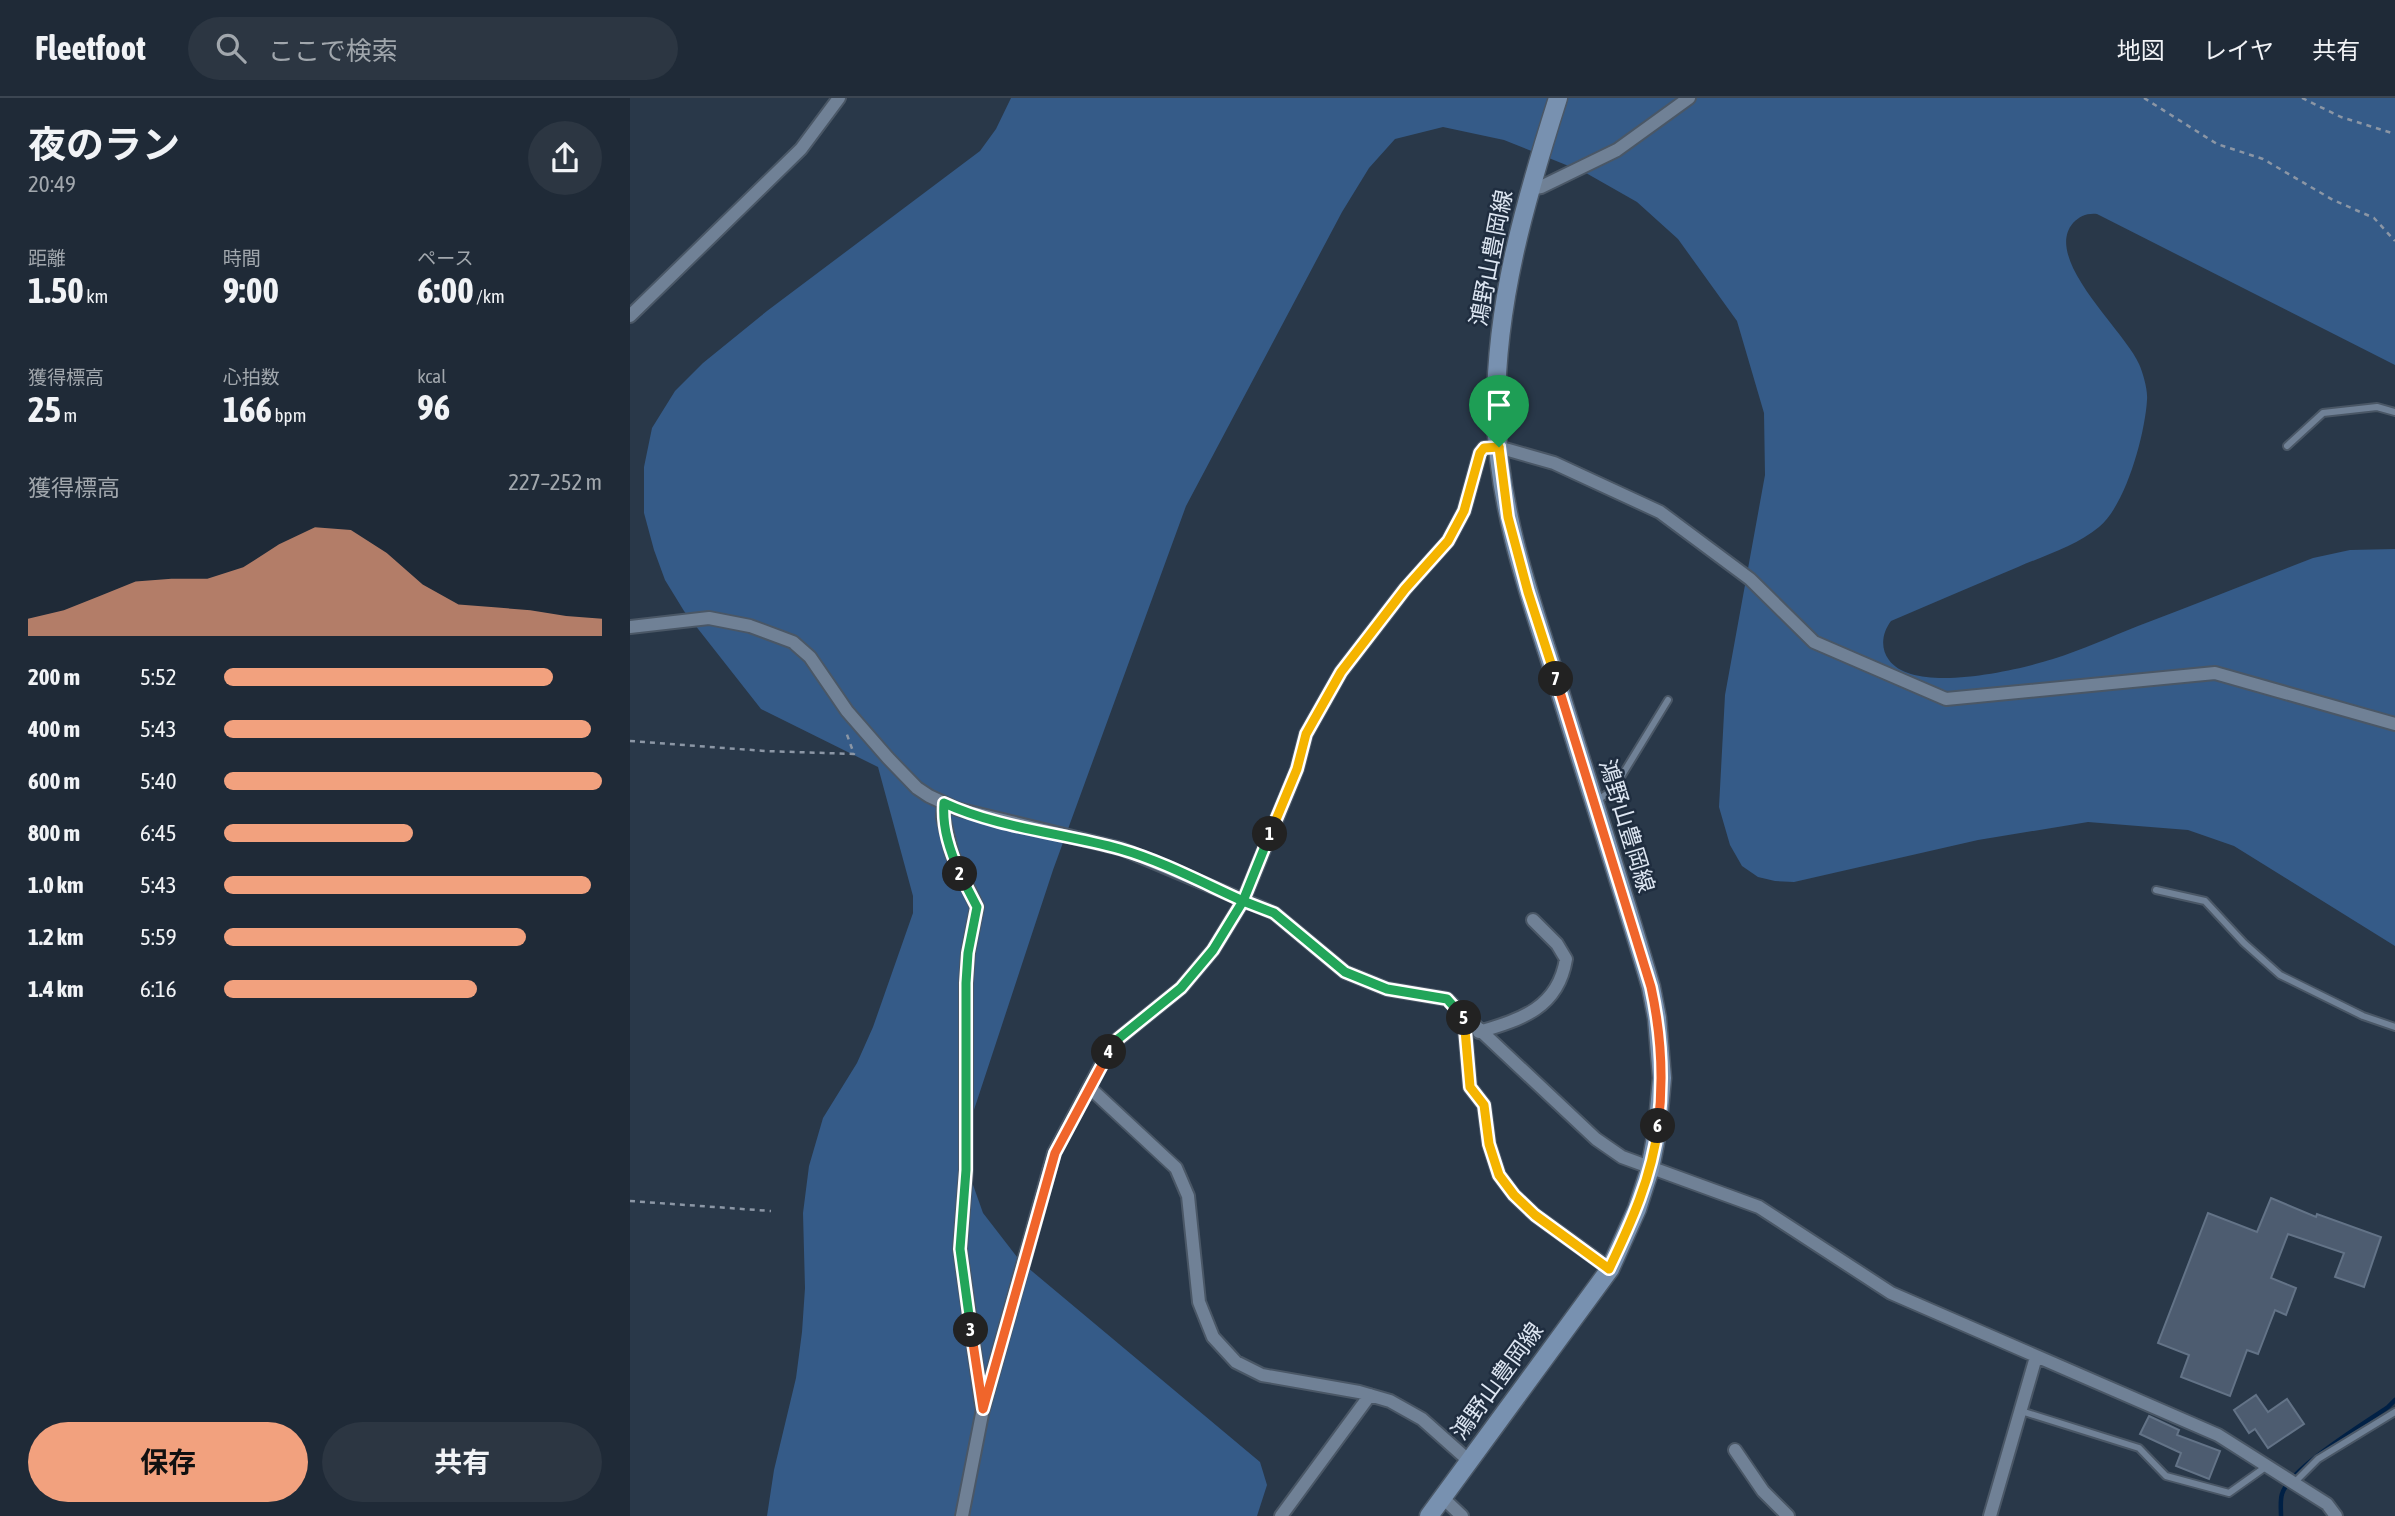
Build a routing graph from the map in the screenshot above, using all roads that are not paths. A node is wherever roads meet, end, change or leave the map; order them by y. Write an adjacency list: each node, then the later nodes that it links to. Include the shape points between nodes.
1 (839, 98): 5 (street, via 801,149)
2 (1558, 98): 4 (main road, 鴻野山豊岡線)
3 (1689, 98): 4 (street, via 1617,150)
4 (1529, 189): 8 (main road, 鴻野山豊岡線, via 1512,255 1502,322 1497,369)
5 (630, 316)
6 (2395, 412): 7 (lane, via 2377,407 2323,413)
7 (2287, 446)
8 (1499, 447): 11 (street, via 1554,463 1660,512 1750,579 1814,642 1946,699 2215,673); 12 (main road, 鴻野山豊岡線, via 1508,517 1528,592); 15 (street, via 1484,448 1480,453 1464,511 1448,541 1341,672 1306,734 1297,769)
9 (630, 627): 13 (street, via 709,618 750,626 793,642 810,657 846,711 917,788)
10 (1668, 700): 12 (lane, via 1613,790)
11 (2395, 724)
12 (1594, 802): 21 (main road, 鴻野山豊岡線, via 1657,1018 1662,1078)
13 (944, 803): 15 (street, via 1122,849); 25 (street, via 952,854 977,907 966,983 966,1170 960,1249)
14 (2156, 890): 18 (lane, via 2206,901 2280,975)
15 (1243, 901): 17 (street, via 1274,913 1345,972 1387,989 1447,999); 20 (street, via 1213,950 1181,988 1113,1043)
16 (1533, 920): 19 (street, via 1566,959 1556,991 1519,1020)
17 (1464, 1017): 19 (street); 22 (street, via 1470,1087 1484,1105 1499,1175 1535,1215)
18 (2395, 1027)
19 (1479, 1032): 21 (street, via 1596,1139)
20 (1090, 1088): 24 (street, via 1176,1168 1188,1196 1199,1302 1213,1337 1236,1362 1262,1375); 25 (street, via 1055,1153)
21 (1650, 1169): 22 (main road, 鴻野山豊岡線); 23 (street, via 1759,1207 1891,1293)
22 (1609, 1269): 29 (main road, 鴻野山豊岡線)
23 (2036, 1357): 26 (street); 30 (street, via 2218,1436)
24 (1370, 1395): 29 (street, via 1422,1419); 34 (street)
25 (983, 1409): 33 (street)
26 (2021, 1411): 30 (lane, via 2139,1448 2166,1476 2229,1493); 38 (street)
27 (2395, 1412): 31 (lane, via 2318,1459)
28 (1735, 1450): 37 (street, via 1763,1491)
29 (1468, 1460): 32 (main road, 鴻野山豊岡線)
30 (2267, 1466): 31 (street)
31 (2294, 1483): 39 (street, via 2327,1504)
32 (1442, 1497): 35 (main road, 鴻野山豊岡線); 36 (street)
33 (962, 1516)
34 (1281, 1516)
35 (1429, 1516)
36 (1462, 1516)
37 (1788, 1516)
38 (1990, 1516)
39 (2336, 1516)

